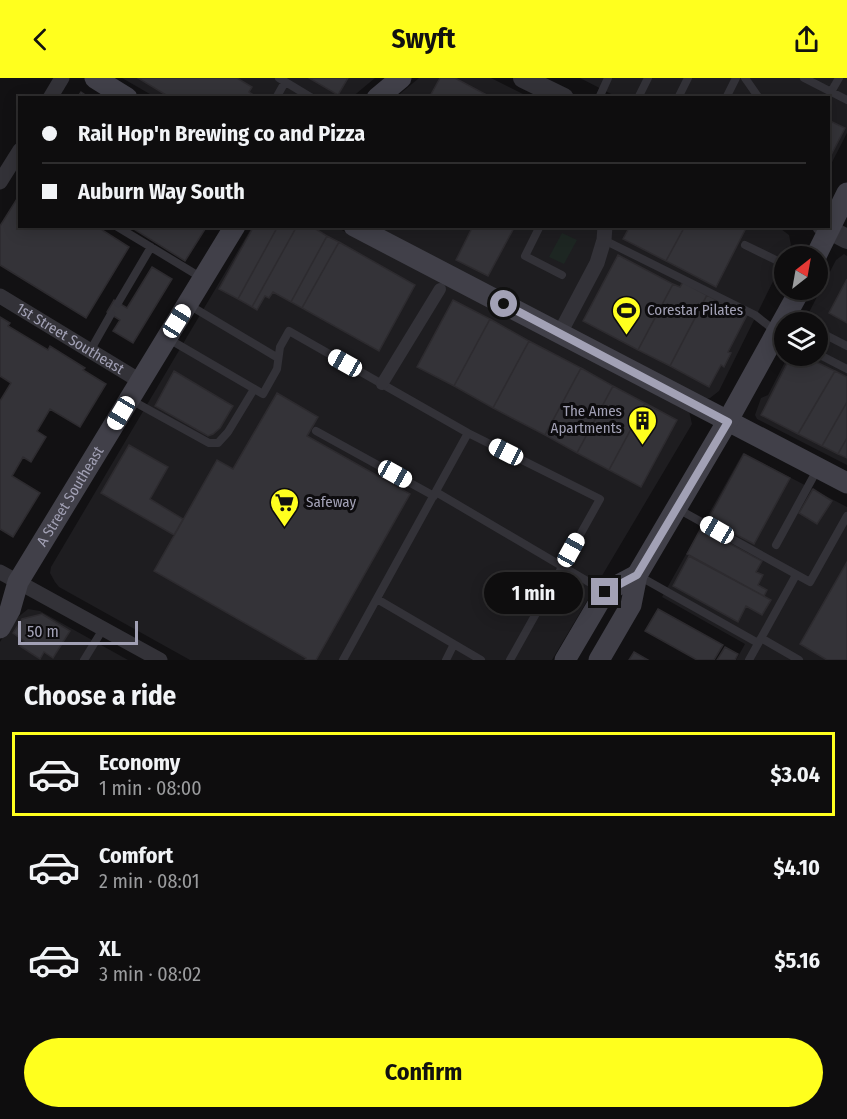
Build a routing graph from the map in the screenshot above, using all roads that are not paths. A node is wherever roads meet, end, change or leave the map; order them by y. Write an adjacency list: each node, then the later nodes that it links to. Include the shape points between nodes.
1 (62, 78): 14 (street)
2 (95, 78): 15 (main road)
3 (401, 78): 18 (main road)
4 (608, 78): 20 (lane)
5 (648, 78): 21 (lane)
6 (688, 78): 22 (lane)
7 (736, 78): 23 (lane)
8 (745, 78): 24 (lane)
9 (804, 78): 13 (lane)
10 (838, 78): 13 (lane)
11 (282, 80): 16 (lane); 17 (lane)
12 (529, 82): 19 (street)
13 (831, 92): 25 (lane)
14 (51, 96)
15 (124, 96)
16 (277, 96)
17 (309, 96)
18 (379, 96)
19 (560, 96)
20 (599, 96)
21 (639, 96)
22 (679, 96)
23 (727, 96)
24 (758, 96)
25 (847, 100)
26 (15, 167): 27 (street)
27 (0, 182)
28 (847, 193): 34 (main road)
29 (119, 228): 37 (lane)
30 (234, 228): 40 (main road, A Street Southeast)
31 (358, 228): 47 (main road)
32 (539, 228): 39 (lane, via 525,256)
33 (603, 231): 46 (lane); 47 (street, via 597,263)
34 (833, 232): 36 (main road)
35 (745, 245): 38 (lane)
36 (823, 246)
37 (151, 248): 40 (lane); 43 (lane)
38 (774, 259)
39 (562, 275)
40 (203, 278): 44 (main road, A Street Southeast)
41 (440, 289): 56 (street)
42 (0, 296): 52 (street, 1st Street Southeast)
43 (118, 303)
44 (187, 304): 49 (main road, A Street Southeast); 53 (lane)
45 (111, 314): 52 (lane)
46 (774, 322)
47 (560, 333): 59 (main road)
48 (828, 336): 50 (lane)
49 (166, 338): 57 (lane); 58 (main road, A Street Southeast)
50 (847, 346)
51 (774, 348): 59 (main road)
52 (90, 351): 58 (street, 1st Street Southeast)
53 (279, 358): 56 (lane, via 280,347 289,332); 57 (lane, via 278,369 263,394)
54 (828, 359): 55 (lane)
55 (847, 369)
56 (382, 384): 61 (lane)
57 (254, 389): 58 (lane, via 228,432 218,443 209,444)
58 (135, 390): 71 (main road, A Street Southeast)
59 (728, 422): 62 (main road); 65 (main road)
60 (316, 431): 64 (lane)
61 (468, 433): 64 (lane); 68 (lane, via 600,499)
62 (818, 468): 63 (main road); 67 (lane)
63 (847, 483)
64 (435, 494): 68 (lane); 73 (lane)
65 (677, 508): 69 (main road); 70 (lane)
66 (847, 516): 70 (lane, via 810,582)
67 (776, 545)
68 (563, 566): 72 (lane); 85 (lane)
69 (637, 575): 72 (main road); 77 (lane); 87 (main road, via 631,605)
70 (796, 575): 77 (lane)
71 (9, 577): 74 (main road, A Street Southeast); 75 (main road, A Street Southeast, via 10,610); 76 (street)
72 (605, 592): 86 (main road)
73 (377, 599): 78 (lane); 82 (lane)
74 (0, 600)
75 (0, 628)
76 (103, 629): 80 (lane); 81 (street)
77 (760, 640): 79 (lane); 88 (lane)
78 (454, 644): 83 (lane); 84 (lane)
79 (784, 656): 89 (lane)
80 (84, 660)
81 (160, 660)
82 (343, 660)
83 (446, 660)
84 (481, 660)
85 (510, 660)
86 (565, 660)
87 (599, 660)
88 (749, 660)
89 (800, 660)

